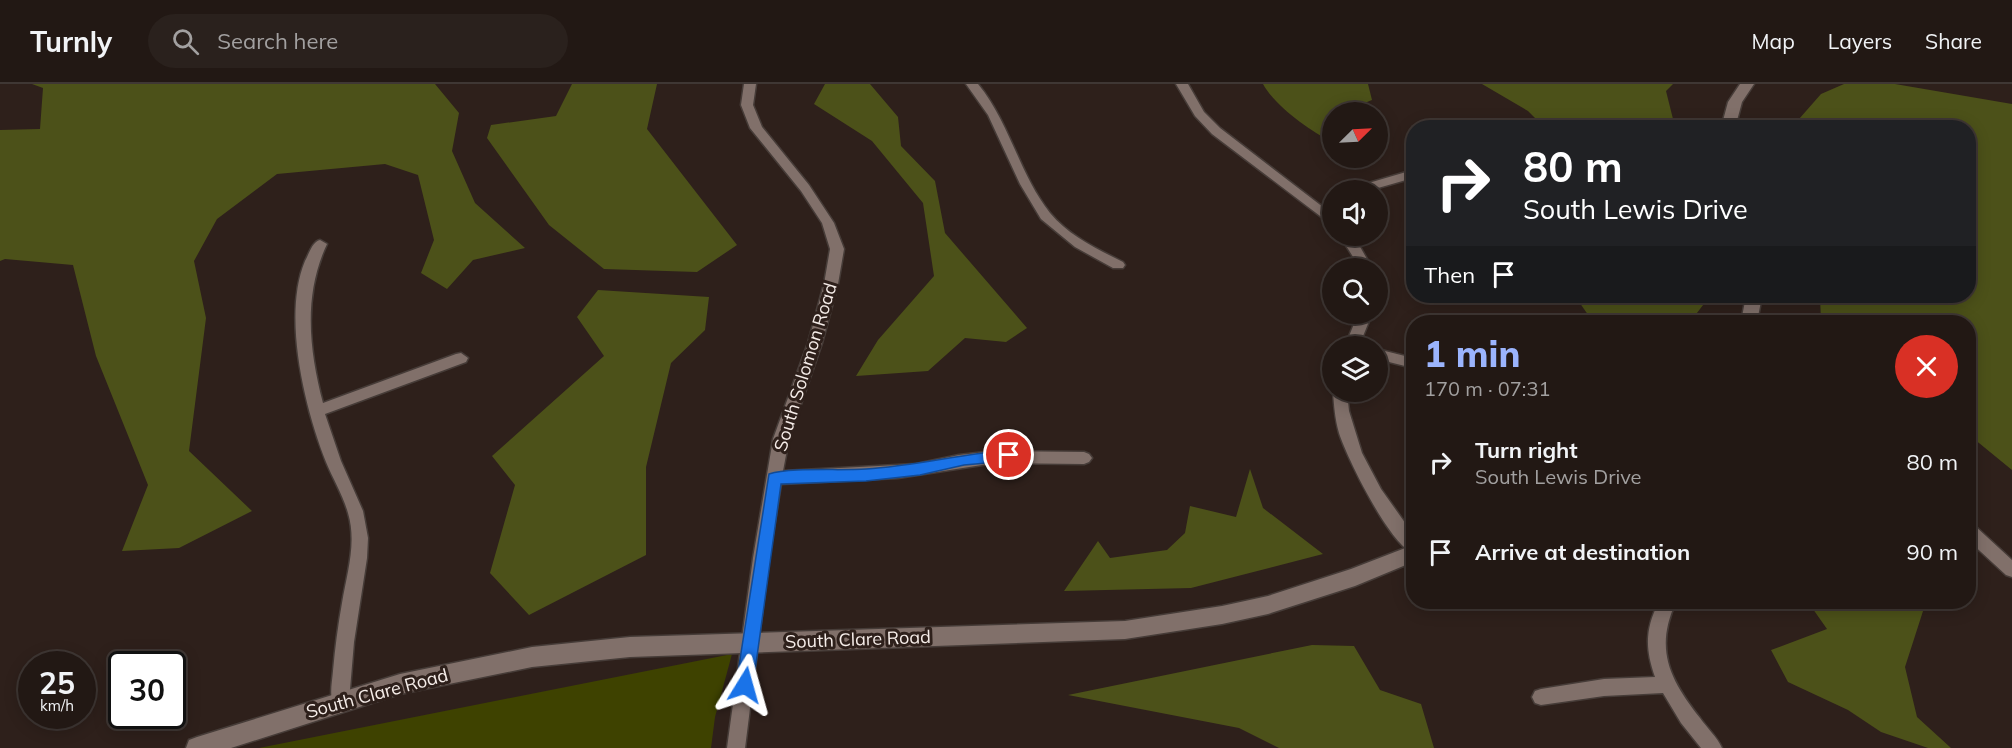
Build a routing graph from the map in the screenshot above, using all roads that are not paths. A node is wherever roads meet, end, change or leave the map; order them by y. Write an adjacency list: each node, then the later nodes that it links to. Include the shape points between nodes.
1 (750, 84): 19 (street, South Solomon Road, via 747,105 756,128 805,188 828,223 837,249 818,333 781,440)
2 (972, 84): 12 (street, via 988,106 1033,198 1047,217 1085,249)
3 (1182, 84): 9 (street, via 1199,114 1216,131)
4 (1747, 84): 5 (street, via 1735,102)
5 (1730, 120)
6 (1406, 176): 7 (street)
7 (1388, 181)
8 (1322, 207): 9 (street)
9 (1317, 209): 10 (street)
10 (1322, 213)
11 (320, 244): 17 (street, via 308,272 305,321 310,382)
12 (1118, 265)
13 (1388, 357): 15 (street)
14 (461, 358): 17 (street)
15 (1406, 361)
16 (1341, 402): 21 (street, via 1353,454)
17 (318, 411): 28 (street, via 359,527 360,546)
18 (1084, 458): 19 (street, via 995,456 920,470)
19 (774, 478): 25 (street, South Solomon Road)
20 (1976, 537): 23 (street)
21 (1406, 538)
22 (1406, 556): 25 (street, South Clare Road, via 1268,605 1125,630)
23 (2012, 570)
24 (1663, 609): 26 (street, via 1656,634)
25 (750, 643): 28 (street, South Clare Road, via 630,646 532,657 444,674); 30 (street, South Solomon Road)
26 (1667, 685): 27 (street, via 1593,687); 31 (street, via 1685,715)
27 (1541, 697)
28 (340, 701): 29 (street, South Clare Road)
29 (197, 748)
30 (736, 748)
31 (1713, 748)

